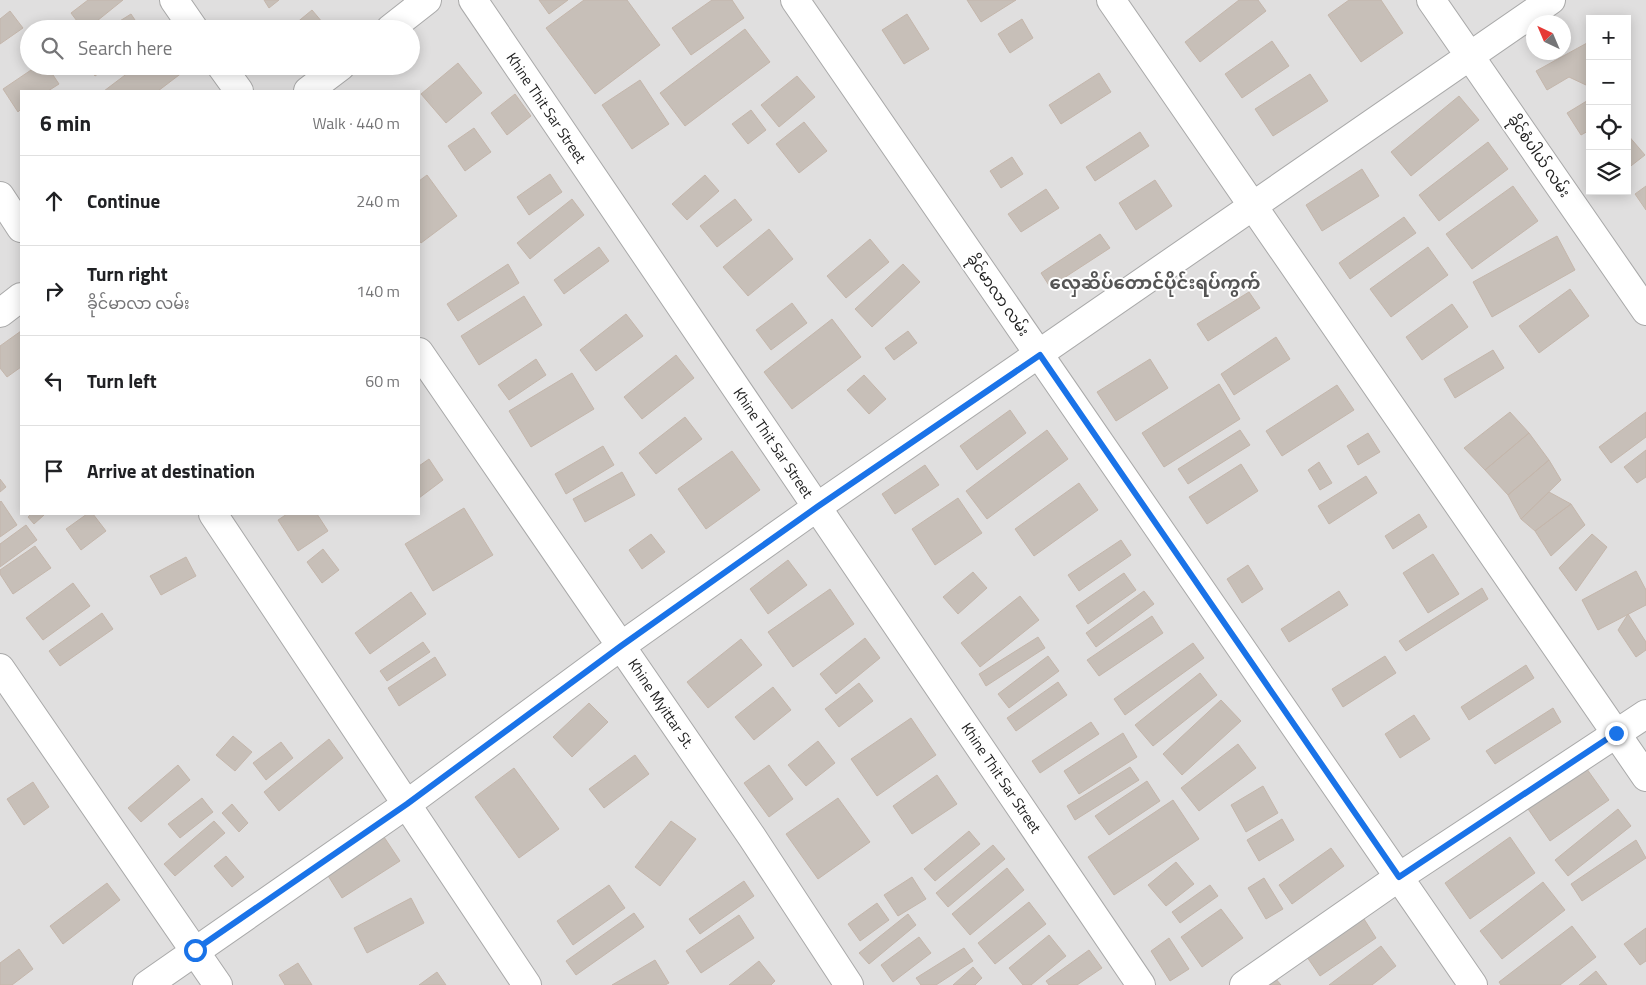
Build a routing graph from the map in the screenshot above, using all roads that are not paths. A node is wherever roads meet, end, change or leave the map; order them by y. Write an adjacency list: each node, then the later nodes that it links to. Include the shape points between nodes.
1 (174, 0): 8 (street)
2 (427, 0): 9 (street)
3 (473, 0): 23 (street, Khine Thit Sar Street)
4 (795, 0): 22 (street, ခိုင်မာလာ လမ်း)
5 (1112, 0): 16 (street)
6 (1431, 0): 10 (street, ခိုင်စံပါယ် လမ်း)
7 (1551, 0): 10 (street)
8 (188, 20)
9 (401, 20)
10 (1470, 56): 16 (street); 19 (street, ခိုင်စံပါယ် လမ်း)
11 (227, 75): 13 (street)
12 (329, 75): 14 (street)
13 (238, 90)
14 (309, 90)
15 (0, 196): 17 (street)
16 (1253, 206): 22 (street); 28 (street)
17 (20, 226)
18 (20, 298): 20 (street)
19 (1646, 312)
20 (0, 313)
21 (420, 353): 25 (street, Khine Myittar St.)
22 (1040, 355): 23 (street); 31 (street, ခိုင်မာလာ လမ်း)
23 (817, 507): 25 (street); 37 (street, Khine Thit Sar Street)
24 (214, 515): 30 (street)
25 (621, 646): 30 (street); 36 (street, Khine Myittar St.)
26 (0, 668): 32 (street)
27 (1646, 714): 28 (street)
28 (1616, 733): 29 (street); 31 (street)
29 (1646, 778)
30 (407, 804): 32 (street); 35 (street)
31 (1399, 877): 38 (street); 39 (street, ခိုင်မာလာ လမ်း)
32 (195, 950): 33 (street); 34 (street)
33 (147, 985)
34 (218, 985)
35 (527, 985)
36 (849, 985)
37 (1141, 985)
38 (1244, 985)
39 (1473, 985)

